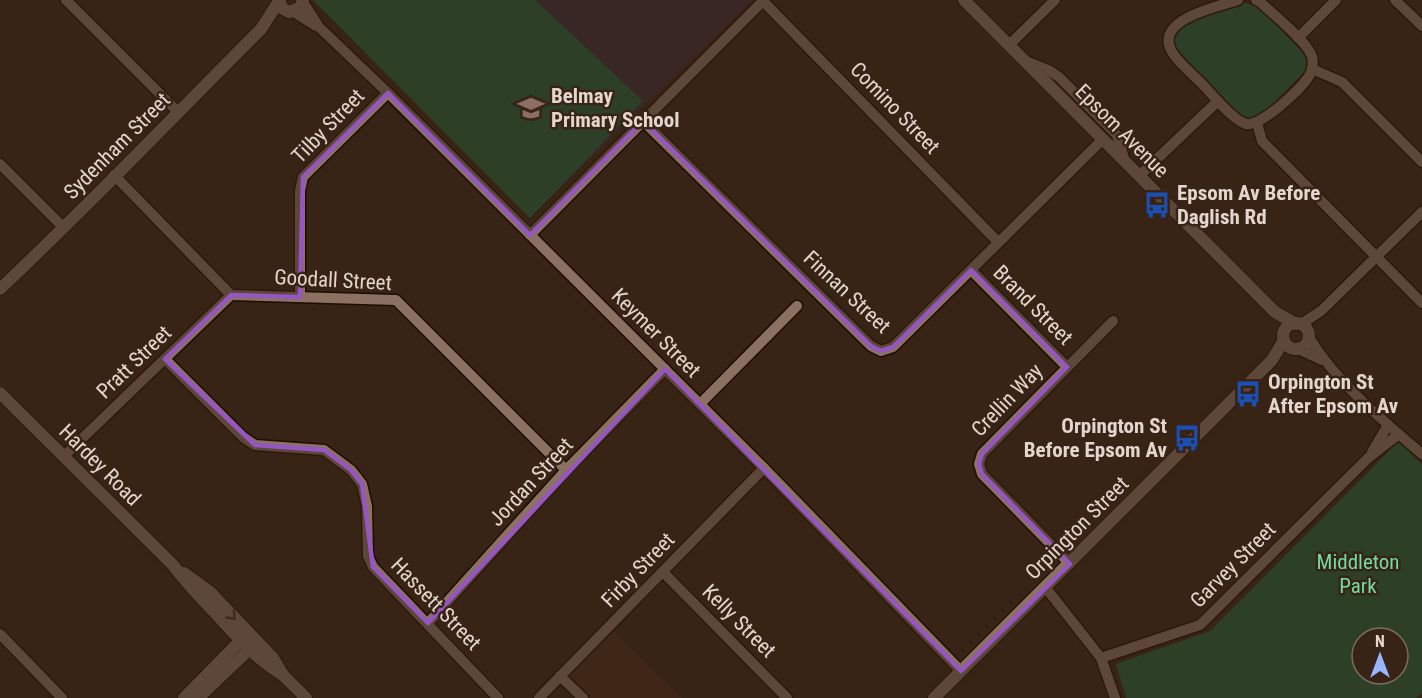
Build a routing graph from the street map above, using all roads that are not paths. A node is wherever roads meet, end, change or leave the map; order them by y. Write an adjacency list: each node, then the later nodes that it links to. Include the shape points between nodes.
1 (66, 0): 21 (street)
2 (279, 0): 11 (street, via 282,9); 14 (street, Sydenham Street)
3 (764, 0): 22 (street); 33 (street, Comino Street)
4 (965, 0): 16 (street, Epsom Avenue)
5 (1055, 0): 16 (street)
6 (1238, 0): 20 (street, via 1184,18 1170,33 1174,54)
7 (1256, 0): 15 (street)
8 (1336, 0): 15 (street)
9 (1395, 0): 12 (street)
10 (303, 1): 11 (street, Sydenham Street); 13 (street, Keymer Street)
11 (292, 12): 13 (street, Keymer Street); 14 (street, Sydenham Street)
12 (1422, 26)
13 (319, 27): 19 (street, Keymer Street)
14 (261, 29): 21 (street, Sydenham Street)
15 (1298, 38): 18 (street, via 1312,56)
16 (1010, 45): 17 (street, Epsom Avenue)
17 (1025, 61): 24 (street, Epsom Avenue); 25 (street, via 1059,77 1117,135)
18 (1312, 69): 23 (street, via 1279,106); 26 (street, via 1342,82)
19 (388, 93): 32 (street, Keymer Street); 38 (street, Tilby Street, via 303,177)
20 (1218, 101): 23 (street, via 1242,122); 29 (street)
21 (178, 112): 28 (street, Sydenham Street)
22 (643, 121): 32 (street); 35 (street, Finnan Street, via 877,349 893,347)
23 (1257, 123): 34 (street, via 1262,141)
24 (1103, 139): 25 (street, Epsom Avenue); 33 (street, Finnan Street)
25 (1125, 162): 29 (street, Epsom Avenue)
26 (1422, 162)
27 (0, 164): 31 (street)
28 (114, 175): 31 (street, Sydenham Street); 37 (street)
29 (1139, 176): 41 (street, Epsom Avenue)
30 (1422, 212): 34 (street)
31 (64, 228): 36 (street, Sydenham Street)
32 (530, 235): 48 (street, Keymer Street)
33 (998, 242): 35 (street, Finnan Street)
34 (1376, 256): 39 (street); 43 (street)
35 (971, 270): 47 (street, Brand Street)
36 (0, 289)
37 (231, 295): 38 (street, Goodall Street); 45 (street, Pratt Street)
38 (300, 297): 57 (street, Goodall Street, via 396,300)
39 (1422, 303)
40 (797, 306): 50 (street)
41 (1275, 312): 43 (street, Epsom Avenue); 44 (street, Epsom Avenue)
42 (1113, 321): 47 (street, Crellin Way)
43 (1304, 329): 44 (street, via 1306,345); 44 (street, via 1288,326); 46 (street, Epsom Avenue)
44 (1290, 342): 46 (street, Epsom Avenue); 58 (street, Orpington Street)
45 (165, 359): 54 (street, Pratt Street); 61 (street, Hassett Street, via 255,445 324,450 351,470 362,484 367,506 368,556)
46 (1323, 360): 51 (street, Epsom Avenue)
47 (1067, 367): 58 (street, Crellin Way, via 982,454 979,464 982,474)
48 (664, 369): 50 (street, Keymer Street); 57 (street, Jordan Street)
49 (0, 393): 54 (street, Hardey Road)
50 (700, 404): 56 (street, Keymer Street)
51 (1388, 425): 52 (street, Epsom Avenue); 55 (street, Garvey Street)
52 (1399, 434): 53 (street, Epsom Avenue); 55 (street, Garvey Street)
53 (1422, 454)
54 (64, 456): 63 (street, Hardey Road, via 173,565 209,591)
55 (1368, 458): 64 (street, Garvey Street, via 1200,625)
56 (764, 468): 59 (street, Firby Street); 65 (street, Keymer Street)
57 (566, 470): 61 (street, Jordan Street)
58 (1070, 564): 60 (street, Orpington Street)
59 (663, 572): 66 (street, Firby Street); 74 (street, Kelly Street)
60 (1046, 588): 64 (street); 65 (street, Orpington Street)
61 (428, 623): 71 (street, Hassett Street)
62 (0, 634): 67 (street)
63 (249, 641): 68 (street); 69 (street); 70 (street, Hardey Road, via 273,658 283,675)
64 (1101, 658): 76 (street)
65 (961, 671): 75 (street, Orpington Street)
66 (561, 676): 72 (street, Firby Street); 73 (street)
67 (62, 698)
68 (184, 698)
69 (198, 698)
70 (306, 698)
71 (498, 698)
72 (539, 698)
73 (583, 698)
74 (787, 698)
75 (934, 698)
76 (1115, 698)

